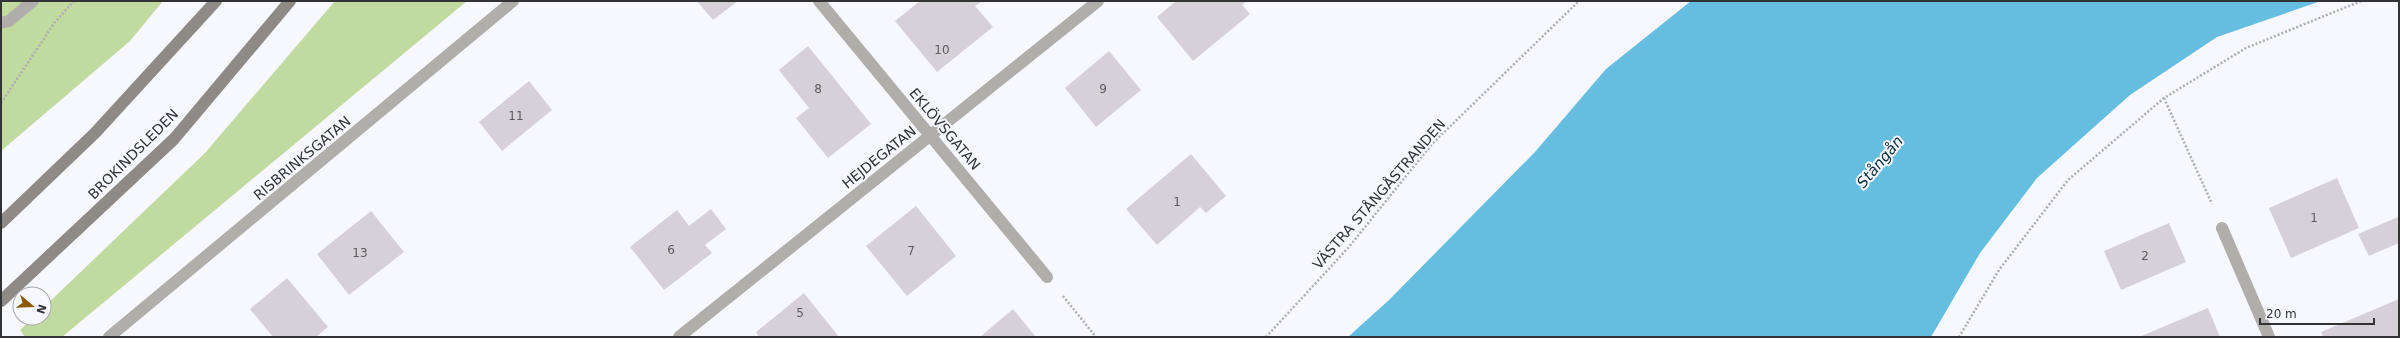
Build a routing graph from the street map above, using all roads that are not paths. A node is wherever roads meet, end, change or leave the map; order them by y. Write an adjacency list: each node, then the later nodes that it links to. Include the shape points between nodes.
1 (33, 1): 7 (street, via 9,21)
2 (216, 1): 9 (main road, via 95,133)
3 (290, 1): 12 (main road, BROKINDSLEDEN, via 174,139)
4 (513, 1): 13 (street, RISBRINKSGATAN)
5 (819, 1): 8 (street, EKLÖVSGATAN)
6 (1098, 1): 8 (street, HEJDEGATAN)
7 (1, 23)
8 (930, 135): 11 (street, EKLÖVSGATAN); 14 (street, HEJDEGATAN)
9 (1, 223)
10 (2222, 228): 15 (street)
11 (1047, 277)
12 (3, 299)
13 (109, 337)
14 (680, 337)
15 (2269, 337)

